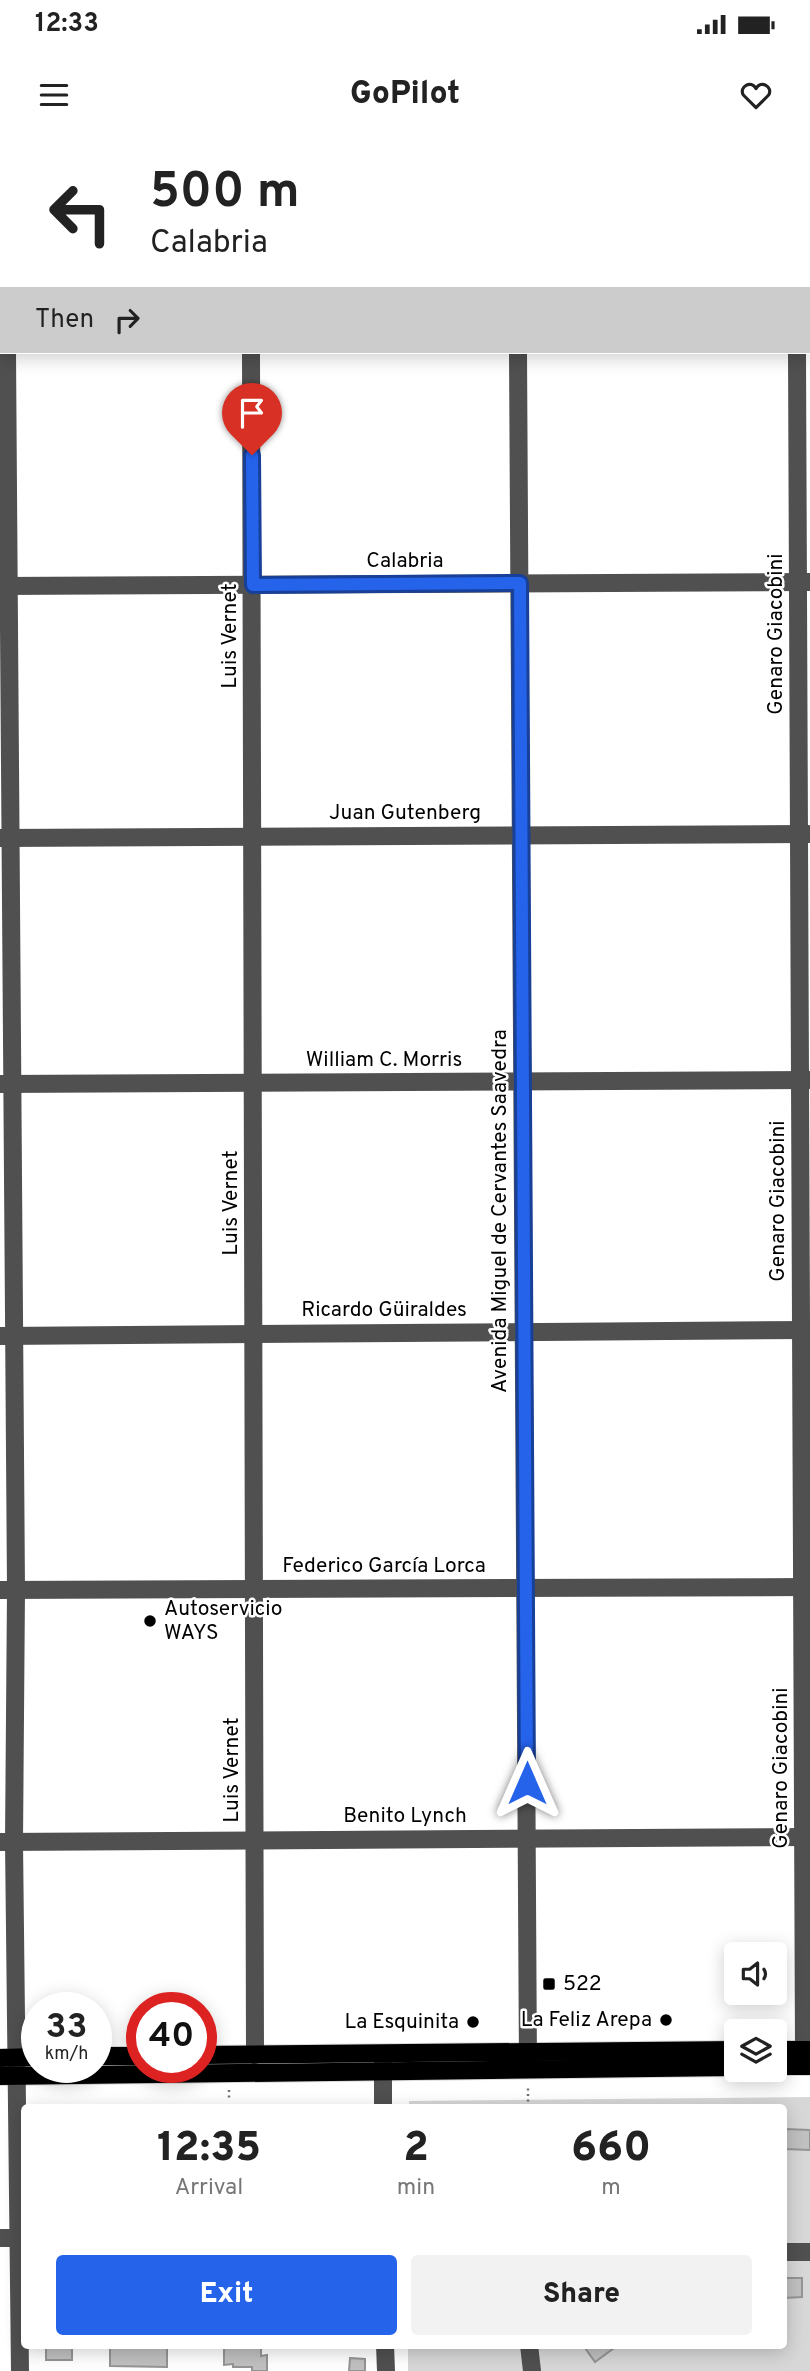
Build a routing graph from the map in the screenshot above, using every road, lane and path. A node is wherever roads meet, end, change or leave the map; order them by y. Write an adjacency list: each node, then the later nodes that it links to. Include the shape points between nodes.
1 (7, 354): 8 (street)
2 (251, 354): 7 (street, Luis Vernet)
3 (518, 354): 6 (street, Avenida Miguel de Cervantes Saavedra)
4 (797, 354): 5 (street, Genaro Giacobini)
5 (804, 582): 6 (street, Calabria); 9 (street, Genaro Giacobini)
6 (520, 583): 7 (street, Calabria); 10 (street, Avenida Miguel de Cervantes Saavedra)
7 (253, 585): 8 (street, Calabria); 11 (street, Luis Vernet)
8 (4, 586): 12 (street)
9 (805, 834): 10 (street, Juan Gutenberg); 13 (street, Genaro Giacobini)
10 (521, 835): 11 (street, Juan Gutenberg); 14 (street, Avenida Miguel de Cervantes Saavedra)
11 (253, 837): 12 (street, Juan Gutenberg); 15 (street, Luis Vernet)
12 (5, 838): 16 (street)
13 (805, 1080): 14 (street, William C. Morris); 17 (street, Genaro Giacobini)
14 (523, 1082): 15 (street, William C. Morris); 18 (street, Avenida Miguel de Cervantes Saavedra)
15 (253, 1083): 16 (street, William C. Morris); 19 (street, Luis Vernet)
16 (6, 1084): 20 (street)
17 (806, 1330): 18 (street, Ricardo Güiraldes); 21 (street, Genaro Giacobini)
18 (524, 1331): 19 (street, Ricardo Güiraldes); 22 (street, Avenida Miguel de Cervantes Saavedra)
19 (254, 1333): 20 (street, Ricardo Güiraldes); 23 (street, Luis Vernet)
20 (7, 1336): 24 (street)
21 (806, 1587): 22 (street, Federico García Lorca); 25 (street, Genaro Giacobini)
22 (525, 1588): 23 (street, Federico García Lorca); 26 (street, Avenida Miguel de Cervantes Saavedra)
23 (254, 1589): 24 (street, Federico García Lorca); 27 (street, Luis Vernet)
24 (8, 1590): 28 (street)
25 (807, 1837): 26 (street, Benito Lynch); 33 (street, Genaro Giacobini)
26 (527, 1838): 27 (street, Benito Lynch); 34 (street, Avenida Miguel de Cervantes Saavedra)
27 (254, 1840): 28 (street, Benito Lynch); 32 (street, Luis Vernet)
28 (7, 1842): 37 (street)
29 (724, 2051): 34 (main road)
30 (787, 2052): 33 (main road)
31 (217, 2055): 32 (main road)
32 (255, 2055): 35 (main road)
33 (808, 2055): 36 (main road)
34 (528, 2061): 35 (main road); 38 (main road); 40 (path)
35 (383, 2062): 37 (main road); 39 (street)
36 (787, 2062)
37 (8, 2066): 41 (street)
38 (724, 2067)
39 (383, 2104)
40 (528, 2104)
41 (21, 2226)
42 (0, 2238): 43 (street)
43 (21, 2238)
44 (787, 2252): 45 (street)
45 (810, 2252)
46 (21, 2304): 49 (street)
47 (385, 2349): 50 (street)
48 (529, 2349): 51 (street)
49 (20, 2371)
50 (386, 2371)
51 (532, 2371)

